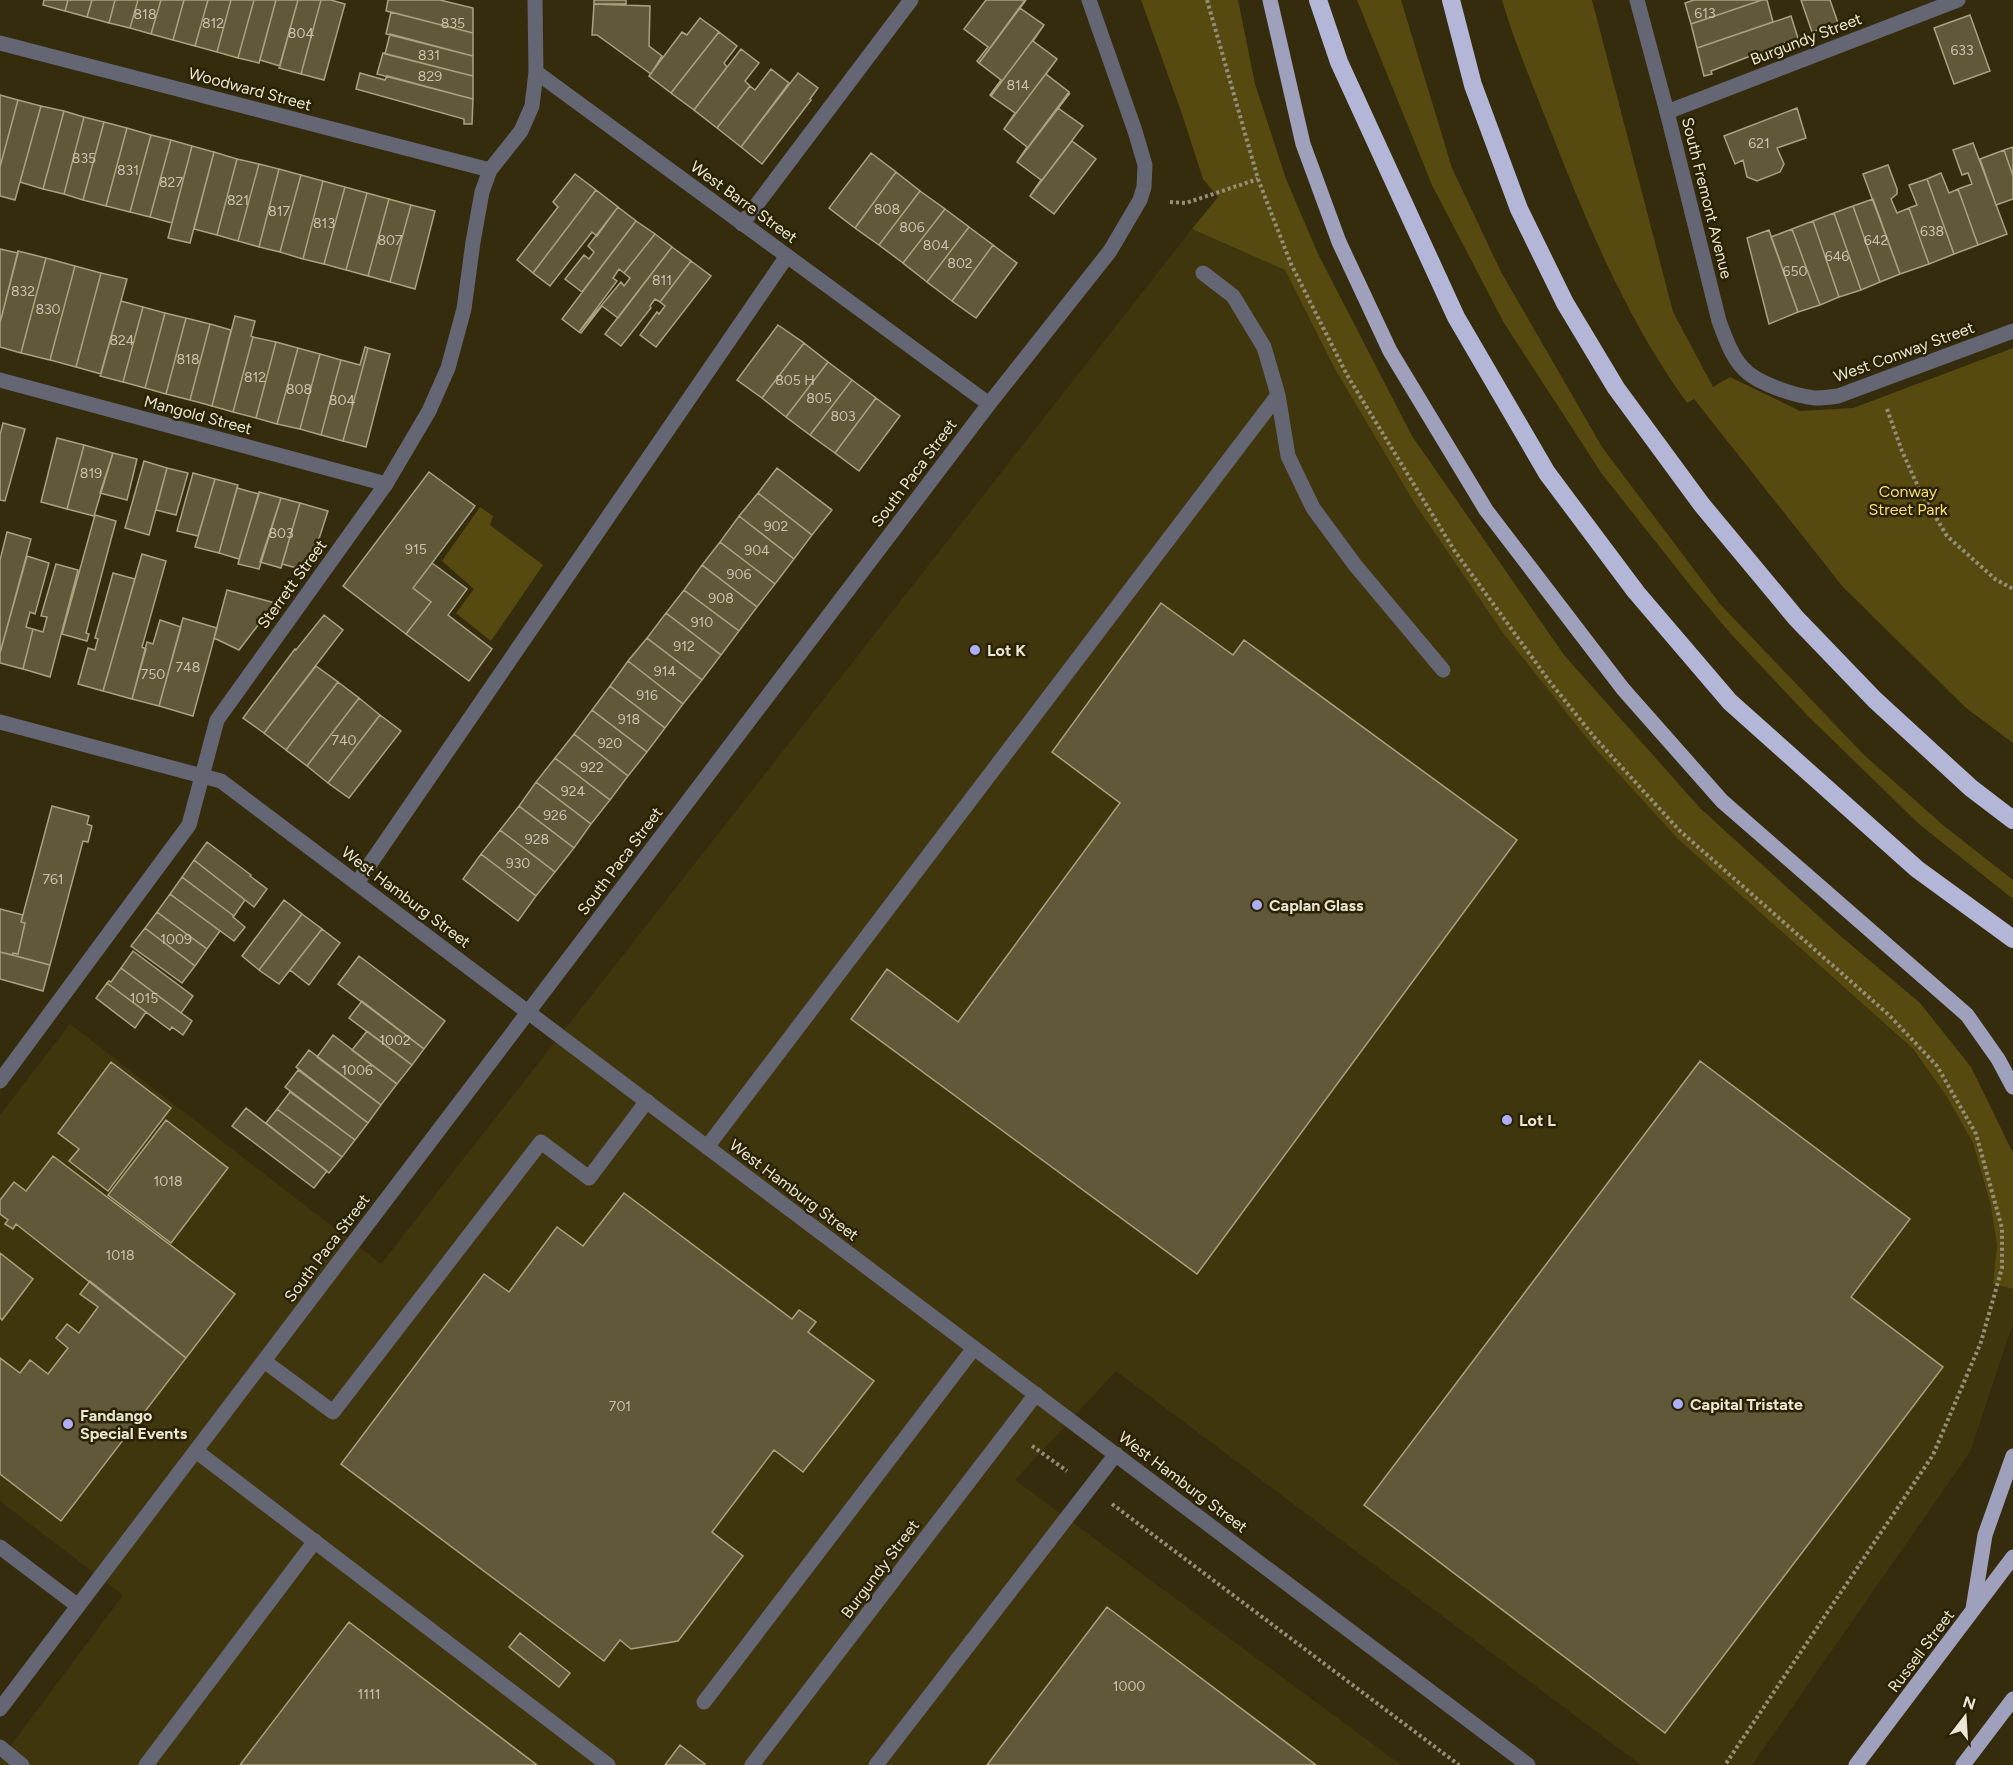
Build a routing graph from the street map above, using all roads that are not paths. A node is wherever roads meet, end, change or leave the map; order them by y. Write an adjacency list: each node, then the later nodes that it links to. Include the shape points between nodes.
1 (535, 0): 10 (street)
2 (911, 0): 13 (street)
3 (1089, 0): 20 (street, South Paca Street, via 1145,165 1144,187 1110,251)
4 (1270, 0): 30 (main road, via 1303,144 1339,242 1390,351 1486,510 1623,689 1722,801 1967,1015)
5 (1318, 0): 27 (highway, via 1339,62 1456,317 1547,473 1636,592 1730,702 1917,868)
6 (1451, 0): 25 (highway, via 1473,85 1518,209 1565,303 1616,388 1702,505 1796,618 1875,700 1971,788)
7 (1637, 0): 11 (street, South Fremont Avenue)
8 (1958, 0): 11 (street, Burgundy Street)
9 (0, 43): 12 (street, Woodward Street)
10 (536, 72): 12 (street, Sterrett Street, via 532,106 521,131); 13 (street, West Barre Street)
11 (1667, 112): 18 (street, South Fremont Avenue, via 1719,321 1742,367)
12 (490, 170): 21 (street, Sterrett Street, via 476,222 464,309 448,368 429,411)
13 (742, 224): 14 (street, West Barre Street)
14 (787, 256): 20 (street, West Barre Street); 26 (street)
15 (1203, 273): 19 (street, via 1233,296 1264,347)
16 (2013, 331): 18 (street, West Conway Street, via 1838,396 1816,398)
17 (0, 380): 21 (street, Mangold Street)
18 (1771, 384)
19 (1278, 394): 22 (street, via 1288,456 1313,508); 32 (street)
20 (989, 404): 28 (street, South Paca Street)
21 (386, 484): 24 (street, Sterrett Street, via 217,720)
22 (1443, 670)
23 (0, 722): 24 (street, West Hamburg Street)
24 (201, 776): 26 (street, West Hamburg Street, via 221,781); 29 (street, Sterrett Street, via 189,825)
25 (2013, 820)
26 (357, 883): 28 (street, West Hamburg Street)
27 (2013, 939)
28 (528, 1012): 31 (street, West Hamburg Street); 34 (street, South Paca Street)
29 (0, 1081)
30 (2013, 1087)
31 (646, 1101): 32 (street, West Hamburg Street); 34 (street, via 589,1178 541,1142 333,1412)
32 (707, 1147): 33 (street, West Hamburg Street)
33 (974, 1348): 35 (street, West Hamburg Street); 45 (street)
34 (264, 1361): 36 (street, South Paca Street)
35 (1036, 1394): 37 (street, West Hamburg Street); 51 (street, Burgundy Street)
36 (196, 1451): 39 (street); 42 (street, South Paca Street)
37 (1116, 1455): 52 (street); 53 (street, West Hamburg Street)
38 (2013, 1456): 43 (main road, via 1985,1535)
39 (315, 1541): 49 (street); 50 (street)
40 (0, 1546): 42 (street)
41 (2013, 1557): 43 (main road, Russell Street)
42 (78, 1606): 46 (street, South Paca Street)
43 (1972, 1613): 54 (main road, Russell Street)
44 (2013, 1699): 55 (main road)
45 (704, 1702)
46 (0, 1709)
47 (0, 1747): 48 (street)
48 (22, 1765)
49 (146, 1765)
50 (608, 1765)
51 (752, 1765)
52 (876, 1765)
53 (1528, 1765)
54 (1856, 1765)
55 (1963, 1765)

